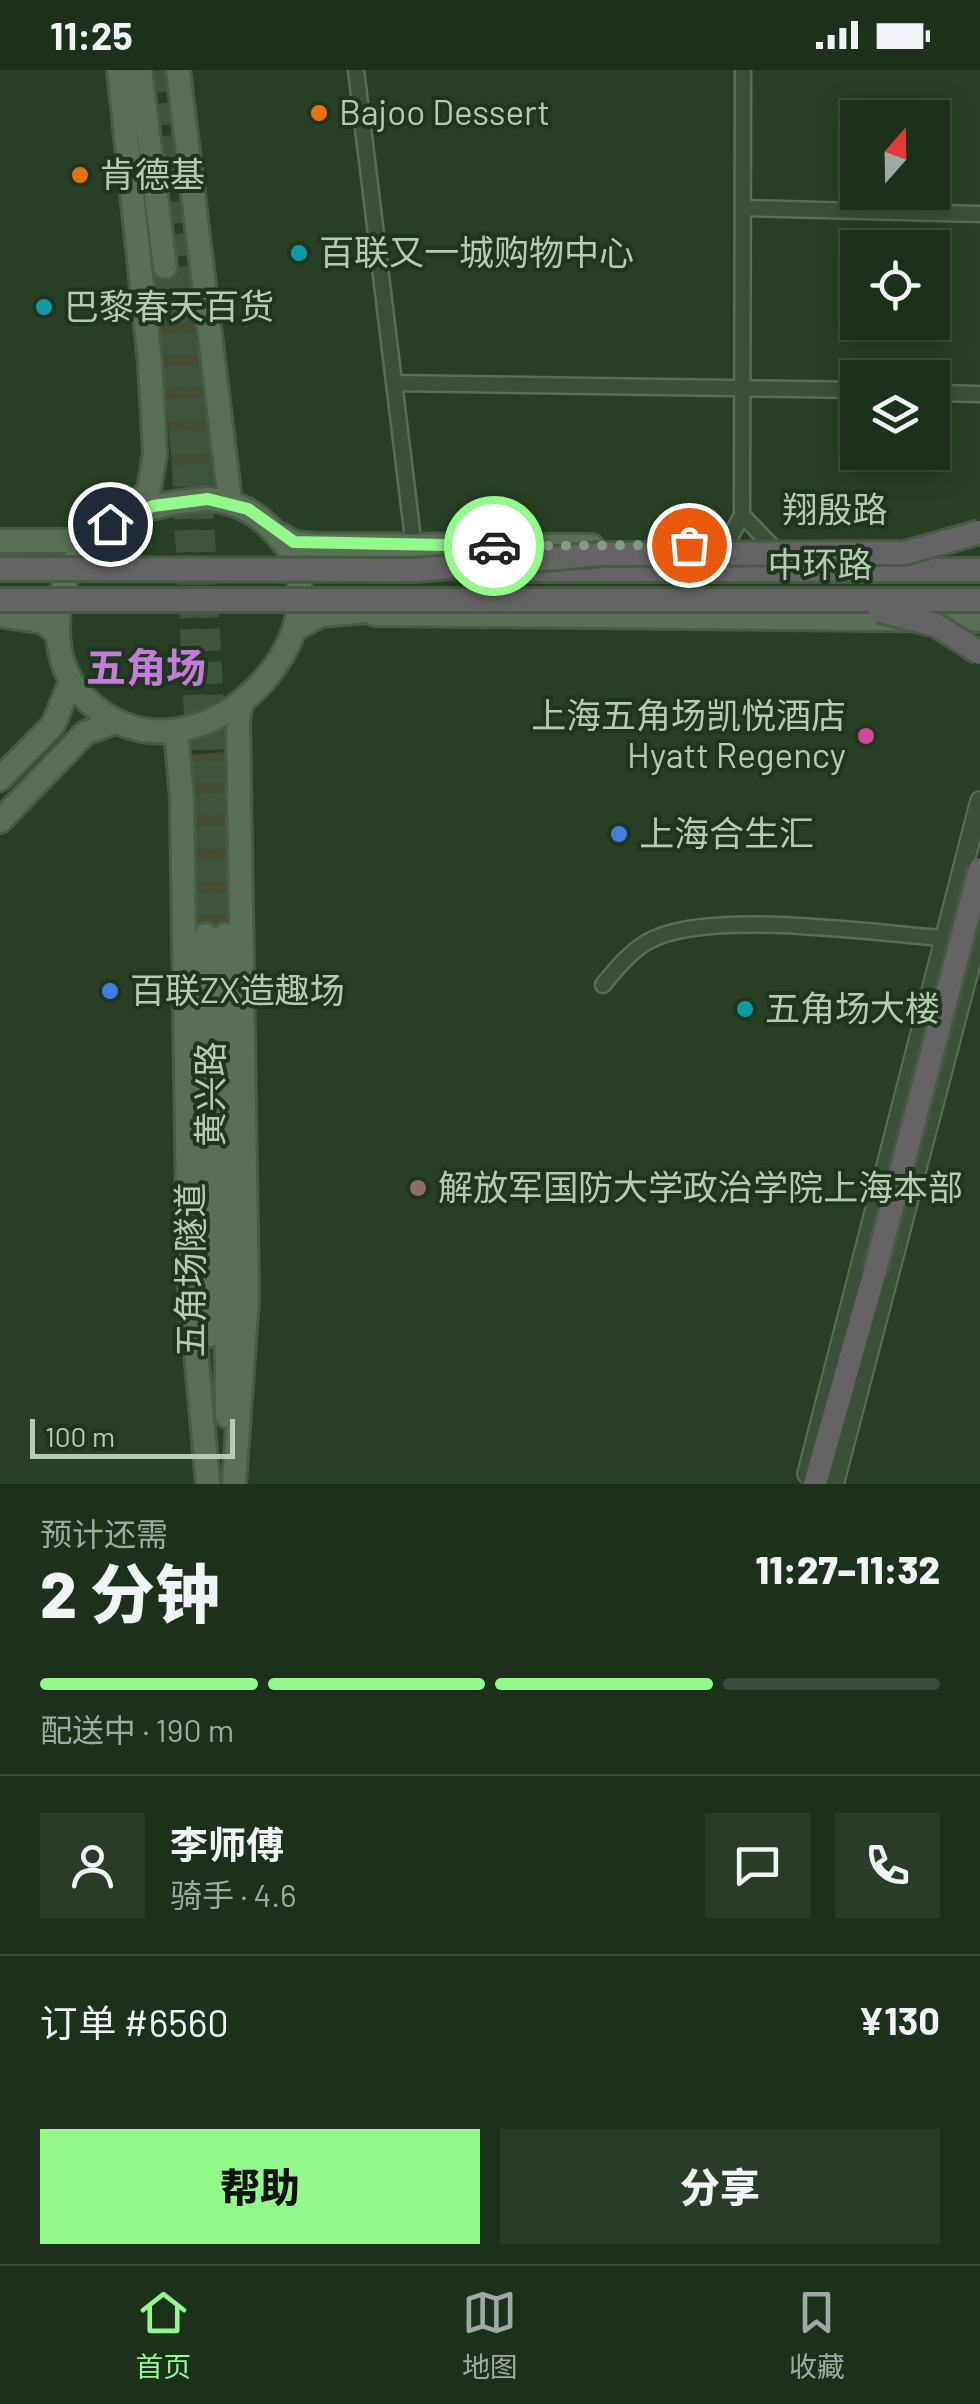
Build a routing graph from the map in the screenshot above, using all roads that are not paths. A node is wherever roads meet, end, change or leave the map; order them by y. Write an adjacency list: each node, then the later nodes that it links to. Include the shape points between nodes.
1 (119, 70): 15 (main road, via 155,454 148,489)
2 (140, 70): 8 (main road)
3 (178, 70): 14 (main road)
4 (356, 70): 9 (street)
5 (743, 70): 6 (street)
6 (745, 208): 7 (street); 10 (street)
7 (980, 214)
8 (165, 267)
9 (397, 383): 10 (street); 24 (street)
10 (740, 387): 11 (street); 16 (street)
11 (840, 390)
12 (950, 393): 13 (street)
13 (980, 394)
14 (230, 501): 15 (main road, via 185,500); 17 (main road)
15 (130, 513): 19 (main road)
16 (742, 515): 21 (street); 22 (street)
17 (274, 531): 24 (main road, 翔殷路, via 310,545); 34 (main road, via 297,562)
18 (980, 532): 24 (highway, bridge, via 904,553)
19 (88, 541): 20 (main road); 35 (main road, via 63,580)
20 (0, 542)
21 (726, 545): 22 (main road, 翔殷路); 24 (main road, 翔殷路)
22 (771, 546): 23 (main road, 翔殷路)
23 (980, 546)
24 (415, 558): 25 (highway, 中环路, bridge); 26 (highway, 中环路, bridge)
25 (0, 569)
26 (980, 570)
27 (0, 600): 29 (highway, 中环路, bridge)
28 (980, 600): 29 (highway, 中环路, bridge)
29 (416, 601): 36 (highway, bridge, via 872,610 936,624)
30 (980, 608): 31 (main road, via 559,604)
31 (347, 612): 33 (main road); 34 (main road, via 321,615)
32 (0, 615): 35 (main road, via 44,622)
33 (980, 620)
34 (295, 629): 38 (main road)
35 (58, 634): 37 (main road)
36 (980, 653)
37 (70, 684): 39 (main road); 41 (main road, via 53,725)
38 (242, 704): 40 (main road); 49 (main road, 黄兴路, via 247,1298)
39 (112, 723): 40 (main road, via 154,734); 43 (main road, via 85,733)
40 (176, 732): 48 (main road, 黄兴路, via 189,1275)
41 (0, 778)
42 (980, 801): 46 (street)
43 (0, 822)
44 (980, 869): 51 (highway, bridge)
45 (979, 936): 46 (street); 52 (street)
46 (942, 938): 47 (street, via 763,927 681,930 629,955); 50 (street)
47 (604, 986)
48 (208, 1484): 49 (main road, 五角场隧道, via 215,935)
49 (233, 1484)
50 (806, 1484)
51 (816, 1484)
52 (834, 1484)

